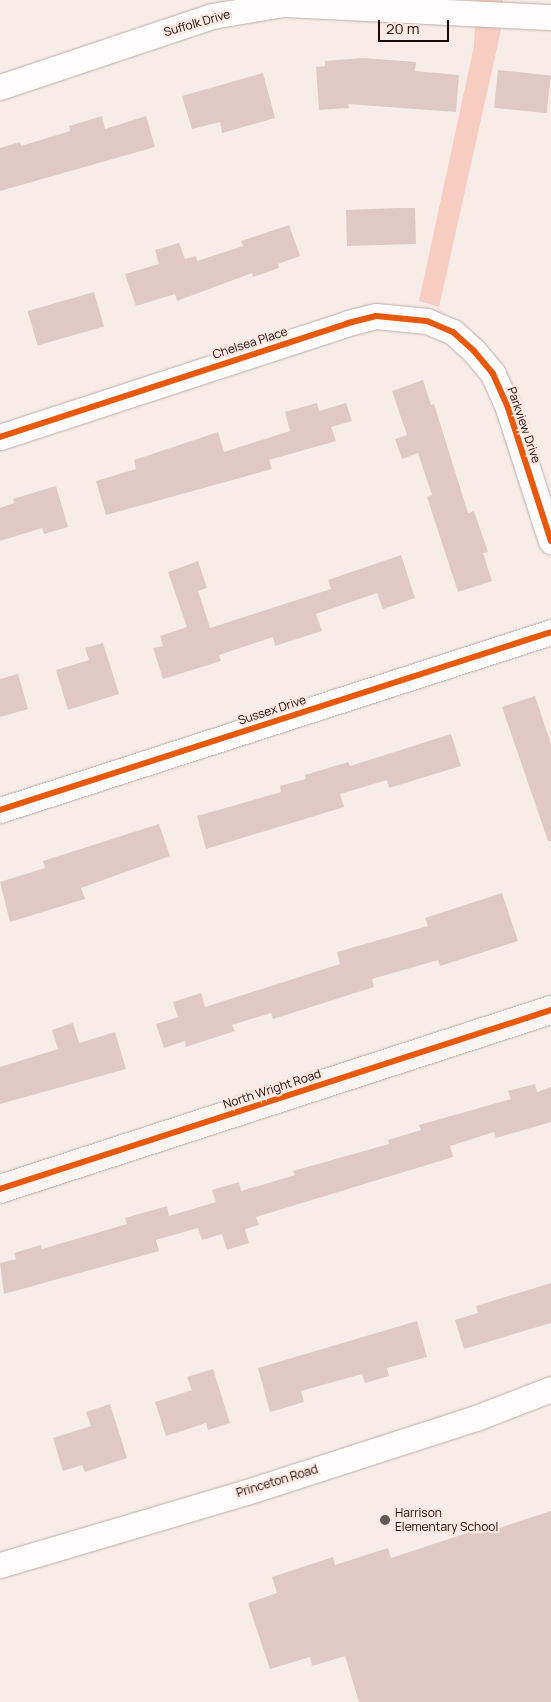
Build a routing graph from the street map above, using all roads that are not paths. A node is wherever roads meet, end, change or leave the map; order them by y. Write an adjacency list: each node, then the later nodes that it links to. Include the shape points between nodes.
1 (551, 17): 2 (street, Suffolk Drive, via 283,4 212,16)
2 (0, 87)
3 (494, 374): 4 (street, Chelsea Place, via 453,332 426,321 376,316); 5 (street, Parkview Drive)
4 (0, 437)
5 (551, 541)
6 (551, 632): 7 (street, Sussex Drive)
7 (0, 810)
8 (551, 1010): 9 (main road, North Wright Road)
9 (0, 1189)
10 (551, 1389): 11 (street, Princeton Road, via 476,1418 265,1486)
11 (0, 1565)

